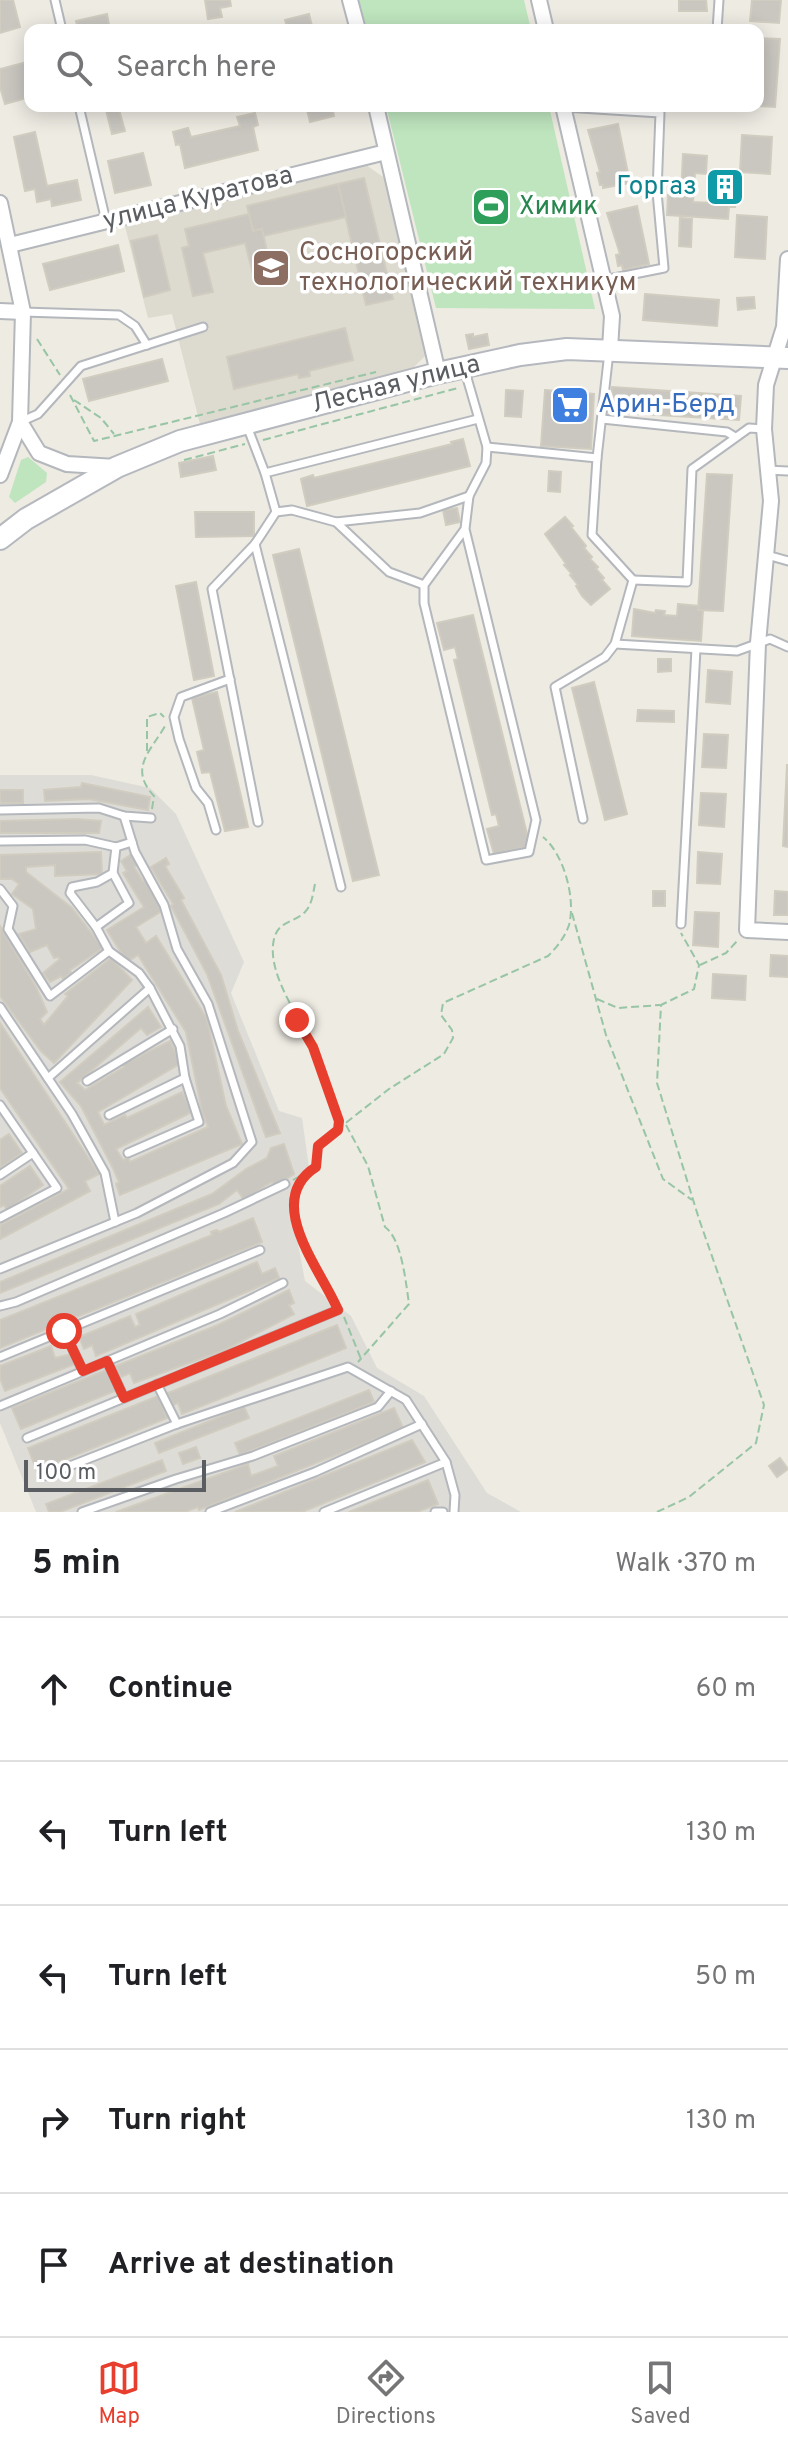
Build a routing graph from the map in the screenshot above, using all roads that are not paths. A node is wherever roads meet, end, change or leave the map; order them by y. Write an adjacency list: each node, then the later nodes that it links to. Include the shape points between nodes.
1 (55, 0): 5 (lane)
2 (350, 0): 6 (street)
3 (539, 0): 7 (street)
4 (719, 0): 8 (lane)
5 (61, 24)
6 (356, 24)
7 (545, 24)
8 (717, 24)
9 (80, 112): 15 (lane)
10 (377, 112): 13 (street)
11 (564, 112): 18 (street)
12 (644, 112): 18 (lane, via 660,113 657,192 664,268)
13 (386, 152): 15 (street, улица Куратова); 25 (street)
14 (0, 203): 16 (street)
15 (106, 221): 16 (street, улица Куратова)
16 (10, 245): 20 (street)
17 (788, 259): 24 (street)
18 (604, 280): 23 (street, via 612,316)
19 (0, 311): 20 (street)
20 (23, 312): 22 (lane, via 119,315 135,326); 29 (street)
21 (203, 327): 22 (lane)
22 (147, 345): 29 (lane, via 81,366 38,414)
23 (610, 349): 24 (main road, Лесная улица); 26 (main road, Лесная улица, via 520,355); 28 (lane)
24 (781, 358): 30 (street, via 766,385)
25 (438, 373): 26 (main road, Лесная улица); 31 (main road, Лесная улица)
26 (466, 376): 27 (lane)
27 (478, 419): 33 (lane); 38 (lane)
28 (602, 419): 32 (lane); 34 (lane)
29 (20, 422): 35 (street, via 39,453 67,464); 39 (street)
30 (764, 429): 32 (lane, via 749,428); 36 (street)
31 (249, 433): 35 (main road, Лесная улица, via 180,441); 38 (lane)
32 (735, 437): 48 (lane, via 692,469 687,582)
33 (487, 447): 34 (lane); 40 (lane, via 486,463)
34 (597, 458): 48 (lane, via 592,535)
35 (117, 467): 44 (main road, Лесная улица)
36 (767, 470): 37 (lane); 46 (street, via 771,501)
37 (788, 471)
38 (265, 473): 41 (lane)
39 (0, 475)
40 (469, 496): 42 (lane, via 420,513); 43 (lane)
41 (276, 512): 42 (lane, via 292,510); 45 (lane)
42 (336, 522): 49 (lane, via 389,572)
43 (465, 529): 49 (lane); 49 (lane, via 536,820 529,852 486,860)
44 (0, 539)
45 (255, 544): 54 (lane, via 212,589); 65 (lane)
46 (766, 555): 47 (lane); 50 (street)
47 (788, 561)
48 (633, 580): 51 (lane)
49 (424, 585)
50 (758, 643): 52 (lane, via 770,639); 53 (lane, via 737,651); 69 (street, via 747,930)
51 (615, 644): 53 (lane); 58 (lane, via 605,657 555,687)
52 (788, 647)
53 (696, 649): 67 (lane)
54 (230, 679): 59 (lane); 60 (lane, via 181,697 174,717 196,788 208,803)
55 (0, 810): 56 (lane, via 99,808)
56 (124, 816): 57 (lane); 62 (lane)
57 (151, 818)
58 (583, 819)
59 (258, 822)
60 (216, 830)
61 (0, 841): 63 (lane, via 85,840)
62 (132, 842): 63 (lane); 86 (lane, via 164,905 177,949 208,1004 252,1142 233,1163)
63 (116, 847): 64 (lane)
64 (113, 873): 68 (lane, via 129,903); 68 (lane, via 72,887 70,893)
65 (341, 887)
66 (0, 889): 70 (lane, via 13,906 8,929 50,996)
67 (681, 924)
68 (96, 927): 70 (lane)
69 (788, 932)
70 (109, 951): 71 (lane)
71 (150, 988): 73 (lane); 74 (lane)
72 (0, 1007): 74 (lane)
73 (173, 1029): 75 (lane); 76 (lane)
74 (48, 1078): 86 (lane, via 105,1173)
75 (185, 1078): 78 (lane); 82 (lane, via 199,1122)
76 (87, 1081)
77 (0, 1105): 79 (lane)
78 (109, 1115)
79 (10, 1120): 80 (lane); 81 (lane)
80 (0, 1127)
81 (33, 1153): 83 (lane); 85 (lane, via 57,1188)
82 (128, 1153)
83 (0, 1175)
84 (285, 1184): 90 (lane)
85 (0, 1218)
86 (115, 1222): 88 (lane)
87 (260, 1250): 92 (lane)
88 (0, 1269)
89 (283, 1283): 94 (lane)
90 (0, 1306)
91 (338, 1310): 96 (lane)
92 (64, 1331): 93 (lane); 95 (lane)
93 (0, 1357)
94 (107, 1361): 95 (lane); 98 (lane)
95 (83, 1371): 99 (lane)
96 (157, 1384): 98 (lane); 100 (lane)
97 (391, 1391): 100 (lane, via 348,1367); 101 (lane, via 406,1400); 105 (lane, via 378,1407 295,1440)
98 (124, 1398): 102 (lane)
99 (0, 1406)
100 (177, 1424): 104 (lane)
101 (422, 1424): 103 (lane); 106 (lane)
102 (27, 1438)
103 (446, 1462): 107 (lane); 110 (lane)
104 (44, 1476)
105 (82, 1512)
106 (210, 1512)
107 (324, 1512)
108 (435, 1512): 109 (lane)
109 (443, 1512)
110 (454, 1512)

